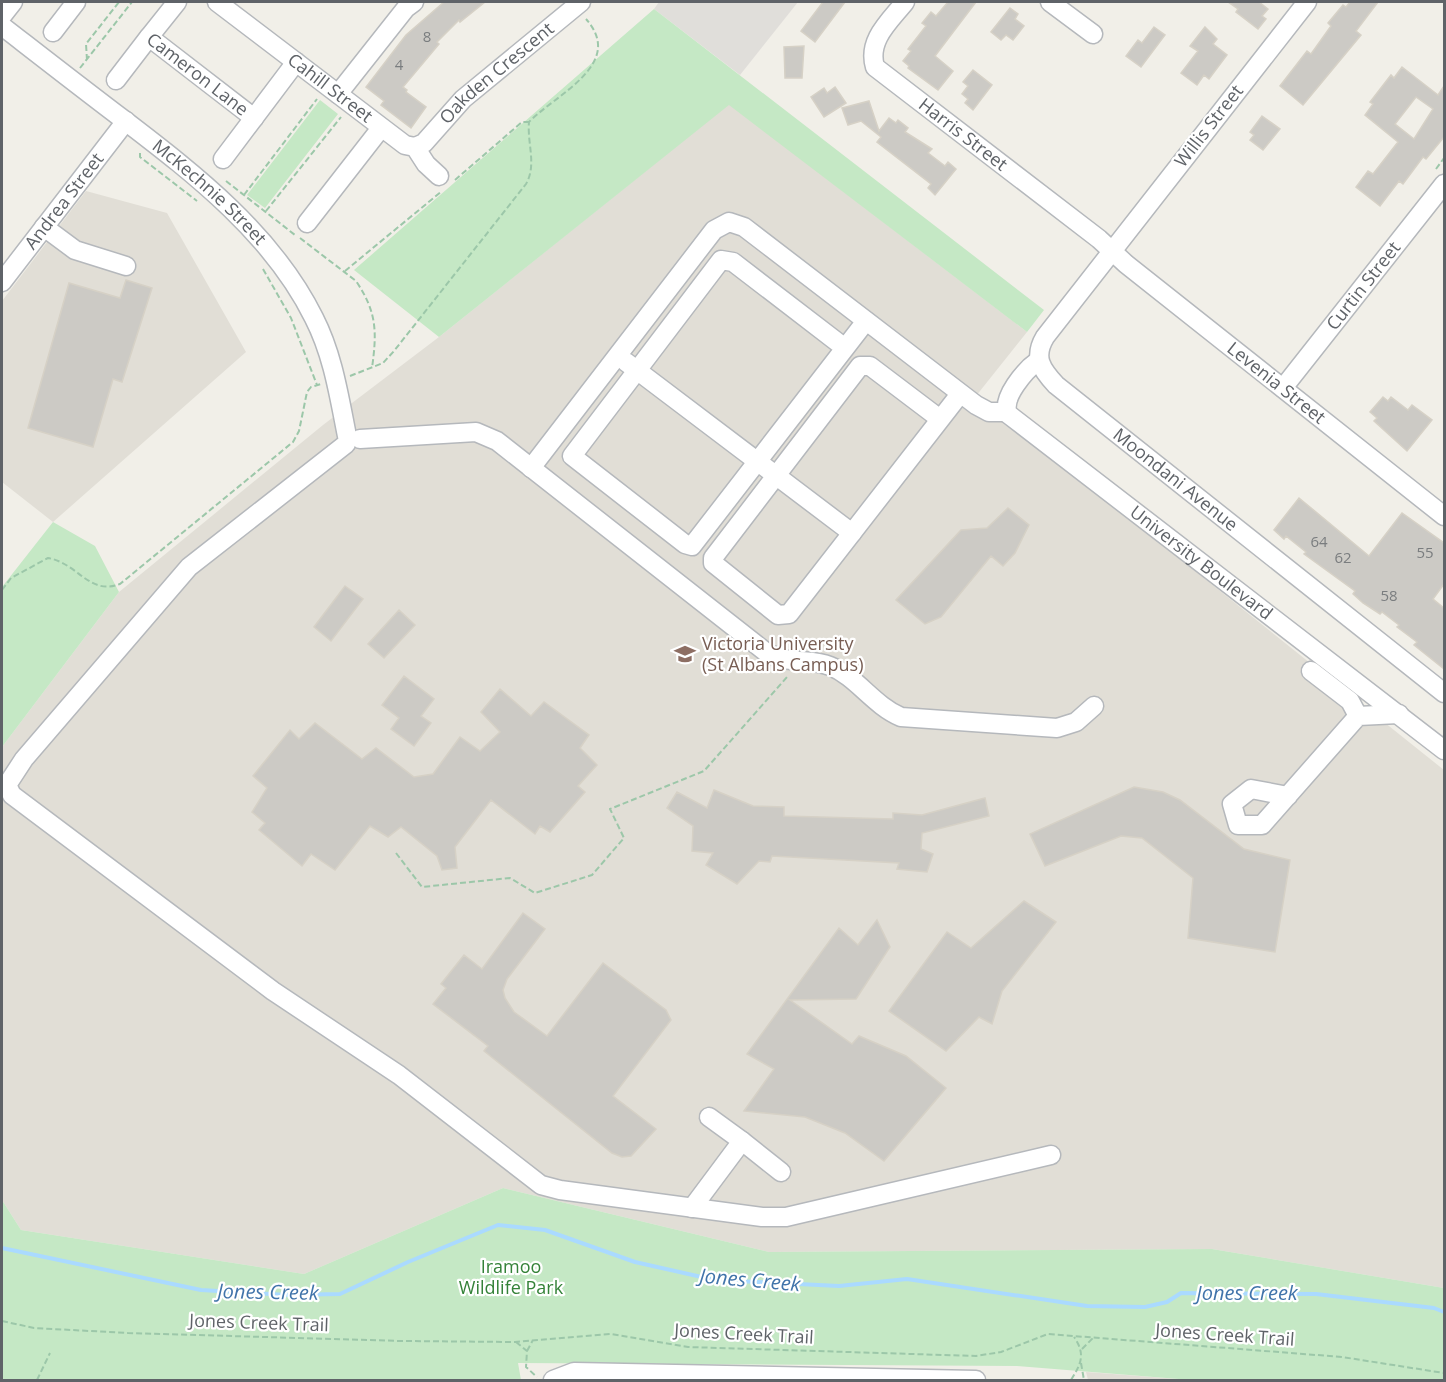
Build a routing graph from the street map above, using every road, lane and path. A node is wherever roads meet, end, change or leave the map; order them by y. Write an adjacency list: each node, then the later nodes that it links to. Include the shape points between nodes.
1 (13, 2): 12 (street)
2 (76, 2): 14 (street)
3 (119, 2): 17 (path, via 86,44)
4 (132, 2): 17 (path)
5 (177, 2): 16 (street, Cameron Lane)
6 (905, 2): 36 (street, Harris Street, via 877,37 872,57 875,67)
7 (1050, 2): 15 (street)
8 (1307, 2): 36 (street, Willis Street)
9 (223, 4): 18 (street, Cahill Street)
10 (406, 4): 21 (street)
11 (573, 8): 26 (path, via 597,34 599,52 594,63 564,95); 28 (street, Oakden Crescent, via 463,99 424,143)
12 (2, 16)
13 (2, 26): 25 (street, McKechnie Street)
14 (53, 32)
15 (1093, 34)
16 (149, 38): 20 (street); 24 (street, Cameron Lane)
17 (87, 60): 19 (path)
18 (296, 62): 21 (street, Cahill Street); 24 (street)
19 (80, 68)
20 (116, 80)
21 (338, 94): 27 (street, Cahill Street)
22 (319, 97): 32 (path)
23 (342, 114): 33 (path)
24 (254, 118): 29 (street)
25 (126, 121): 35 (street, Andrea Street); 46 (street, McKechnie Street, via 197,176 253,231 302,295 316,321)
26 (529, 122): 30 (path, via 522,122); 44 (path, via 532,161 526,184 394,351)
27 (381, 128): 28 (street, Cahill Street, via 405,145); 34 (street)
28 (415, 147): 30 (street, Cahill Street)
29 (222, 168): 32 (path)
30 (442, 181): 38 (path, via 442,191)
31 (1444, 183): 47 (street, Curtin Street)
32 (244, 195): 33 (path)
33 (265, 212): 38 (path)
34 (307, 223)
35 (44, 227): 37 (street, via 75,250); 39 (street, Andrea Street)
36 (1111, 250): 43 (street, via 1045,337); 47 (street, Levenia Street)
37 (126, 266)
38 (344, 272): 44 (path, via 356,281 371,311 376,334)
39 (2, 282)
40 (866, 321): 41 (street); 42 (street, via 744,227 729,222 714,230); 48 (street)
41 (845, 348): 45 (street, via 724,259 716,263); 52 (street)
42 (618, 355): 45 (street); 53 (street)
43 (1038, 361): 49 (street, via 1018,381); 60 (street, Moondani Avenue, via 1056,385)
44 (372, 368): 46 (path)
45 (636, 369): 52 (street); 52 (street, via 573,456 685,544 696,544)
46 (336, 380): 51 (street, McKechnie Street); 57 (path, via 311,387 307,392 299,432 293,442 120,584 97,586 70,566 48,558 11,578)
47 (1283, 388): 55 (street, Levenia Street)
48 (960, 394): 49 (street, via 984,410); 50 (street)
49 (1006, 412): 64 (street, University Boulevard)
50 (940, 419): 54 (street, via 864,364); 56 (street)
51 (352, 438): 53 (street, via 476,432 496,441); 73 (street, via 189,567 24,759 7,785 12,795 273,991 399,1075 541,1185)
52 (758, 462): 54 (street)
53 (531, 468): 58 (street, via 767,652)
54 (776, 476): 56 (street); 56 (street, via 713,563 778,615 789,614)
55 (1444, 516)
56 (852, 533)
57 (2, 590)
58 (799, 663): 63 (street, via 827,665 843,673 884,710 900,717 1058,728 1076,722); 68 (path, via 704,771 610,809 624,838 592,875 535,893 510,878 422,887)
59 (1311, 671): 65 (street, via 1350,701)
60 (1424, 676): 61 (street, Moondani Avenue); 62 (street, Moondani Avenue)
61 (1444, 683)
62 (1444, 693)
63 (1094, 706)
64 (1399, 714): 65 (street); 66 (street, University Boulevard)
65 (1358, 716): 67 (street)
66 (1444, 750)
67 (1288, 796)
68 (396, 853)
69 (709, 1117): 70 (street)
70 (742, 1141): 72 (street); 73 (street)
71 (1051, 1155): 73 (street, via 786,1217)
72 (781, 1172)
73 (693, 1208)
74 (2, 1321): 78 (path, Jones Creek Trail, via 34,1328 128,1333)
75 (1074, 1337): 76 (path, Jones Creek Trail); 77 (path, Jones Creek Trail, via 1048,1334 1001,1352 976,1356 688,1347 611,1334); 79 (path)
76 (1093, 1338): 79 (path); 83 (path, Jones Creek Trail, via 1342,1357)
77 (533, 1340): 78 (path, Jones Creek Trail); 80 (path)
78 (515, 1342): 80 (path)
79 (1082, 1349): 82 (path)
80 (526, 1351): 84 (path, via 526,1367)
81 (50, 1353): 85 (path)
82 (1081, 1363): 88 (path); 89 (path)
83 (1444, 1373)
84 (545, 1379): 86 (street, via 574,1372)
85 (36, 1380)
86 (897, 1380): 87 (street)
87 (976, 1380)
88 (1071, 1380)
89 (1084, 1380)

